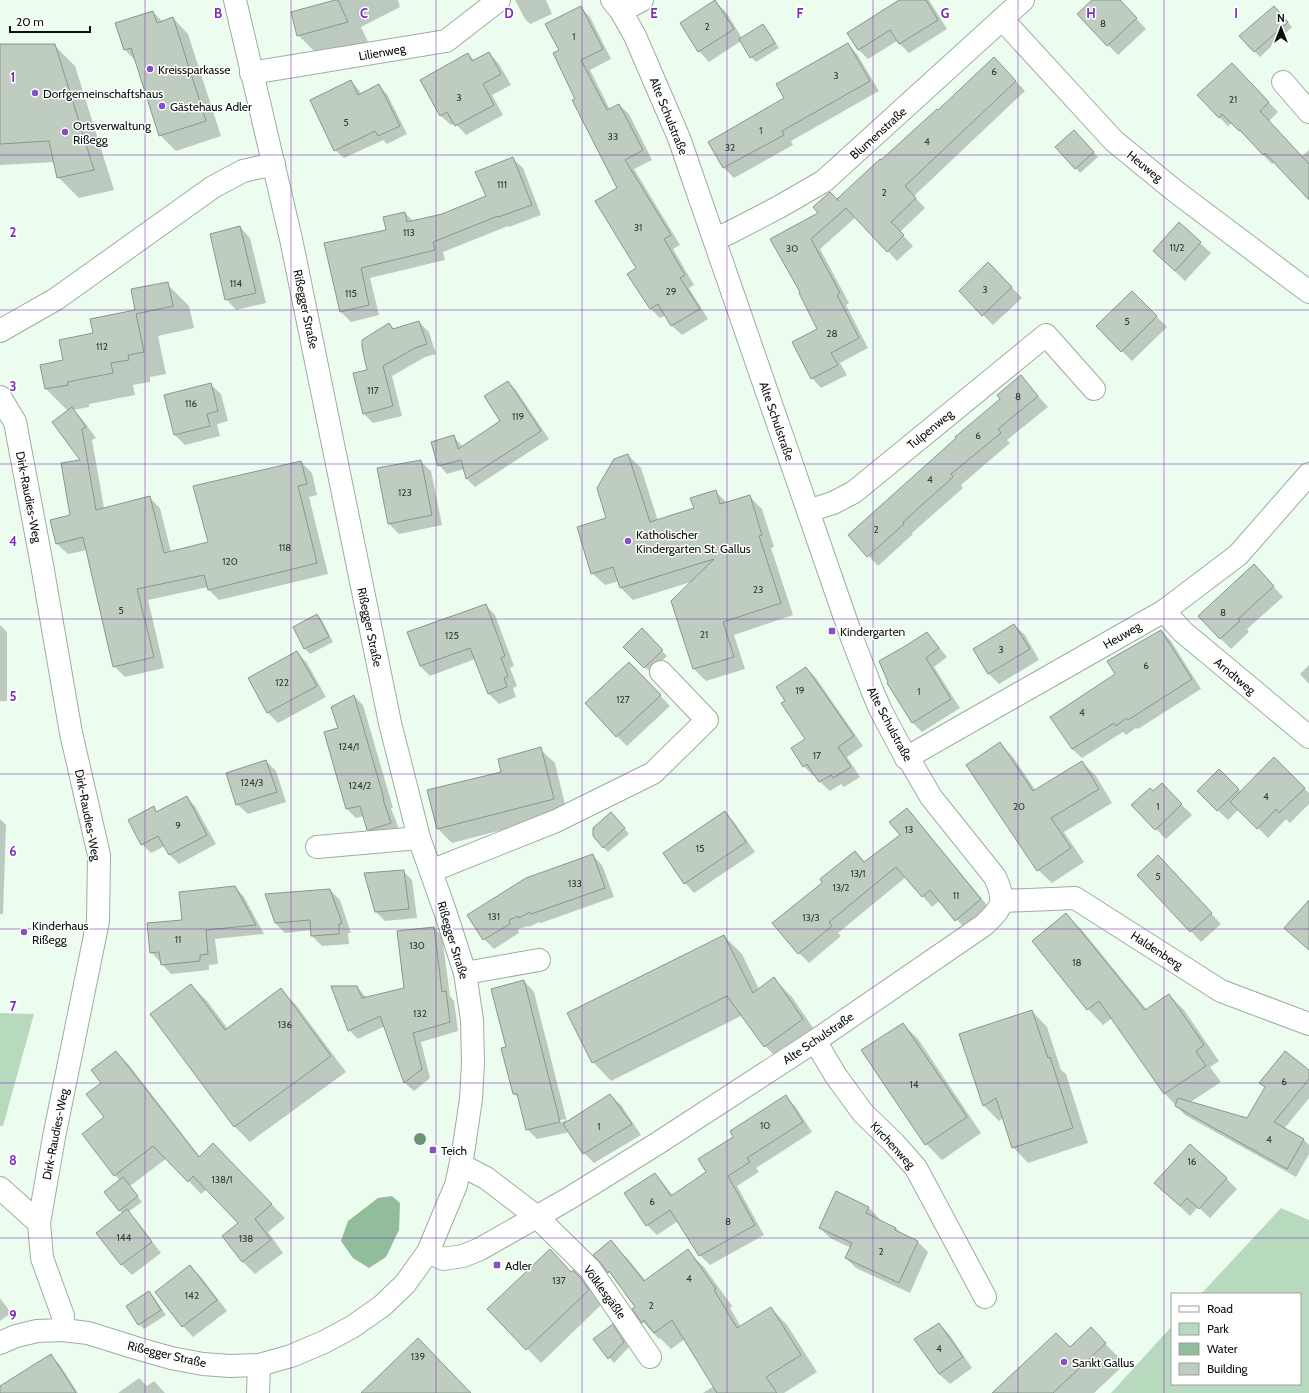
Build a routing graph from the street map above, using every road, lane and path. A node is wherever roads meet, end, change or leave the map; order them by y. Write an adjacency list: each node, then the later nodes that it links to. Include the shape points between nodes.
1 (235, 0): 7 (street, Rißegger Straße)
2 (499, 0): 7 (street, Lilienweg, via 446,41)
3 (642, 0): 5 (street)
4 (1023, 0): 6 (street, Blumenstraße)
5 (617, 6): 11 (street, Alte Schulstraße, via 635,36 679,138)
6 (1002, 19): 11 (street, Blumenstraße, via 824,181); 12 (street, Heuweg, via 1114,141)
7 (251, 74): 10 (street, Rißegger Straße)
8 (1283, 82): 9 (street)
9 (1309, 112)
10 (274, 164): 13 (street, via 243,171 212,187 56,300); 22 (street, Rißegger Straße, via 390,723)
11 (714, 239): 17 (street, Alte Schulstraße)
12 (1309, 292)
13 (0, 331)
14 (1094, 389): 17 (street, Tulpenweg, via 1046,335 854,492 833,503)
15 (0, 397): 33 (street, Dirk-Raudies-Weg, via 15,422 71,733 99,855 98,921)
16 (1309, 474): 18 (street, Heuweg, via 1238,555)
17 (808, 511): 21 (street, Alte Schulstraße, via 872,690)
18 (1164, 611): 20 (street, Arndtweg, via 1183,632); 21 (street, Heuweg)
19 (661, 672): 24 (street, via 707,720 653,773 556,822)
20 (1309, 737)
21 (906, 758): 25 (street, Alte Schulstraße, via 931,797 995,877)
22 (419, 838): 23 (street); 24 (street, Rißegger Straße)
23 (316, 847)
24 (431, 871): 27 (street, Rißegger Straße)
25 (1002, 901): 28 (street, Haldenberg, via 1075,898 1221,991); 29 (street, Alte Schulstraße, via 996,914 984,925)
26 (538, 960): 27 (street)
27 (465, 973): 30 (street, Rißegger Straße, via 472,1020 473,1063 471,1099)
28 (1309, 1024)
29 (815, 1041): 32 (street, Alte Schulstraße, via 655,1145); 35 (street, Kirchenweg, via 863,1114 916,1168)
30 (460, 1165): 32 (street, via 486,1178); 34 (street, Rißegger Straße, via 452,1195)
31 (0, 1188): 33 (street)
32 (536, 1216): 34 (street, Alte Schulstraße, via 463,1256 444,1259); 38 (street, Völklesgäßle, via 590,1270)
33 (39, 1223): 36 (street, Dirk-Raudies-Weg, via 42,1258 63,1316)
34 (428, 1252): 39 (street, Rißegger Straße, via 405,1284 382,1306 352,1327 291,1356)
35 (985, 1297)
36 (63, 1330): 37 (street, Rißegger Straße, via 37,1331); 39 (street, Rißegger Straße, via 88,1333 143,1350 203,1364)
37 (0, 1343)
38 (650, 1357)
39 (259, 1365): 40 (street)
40 (258, 1393)

